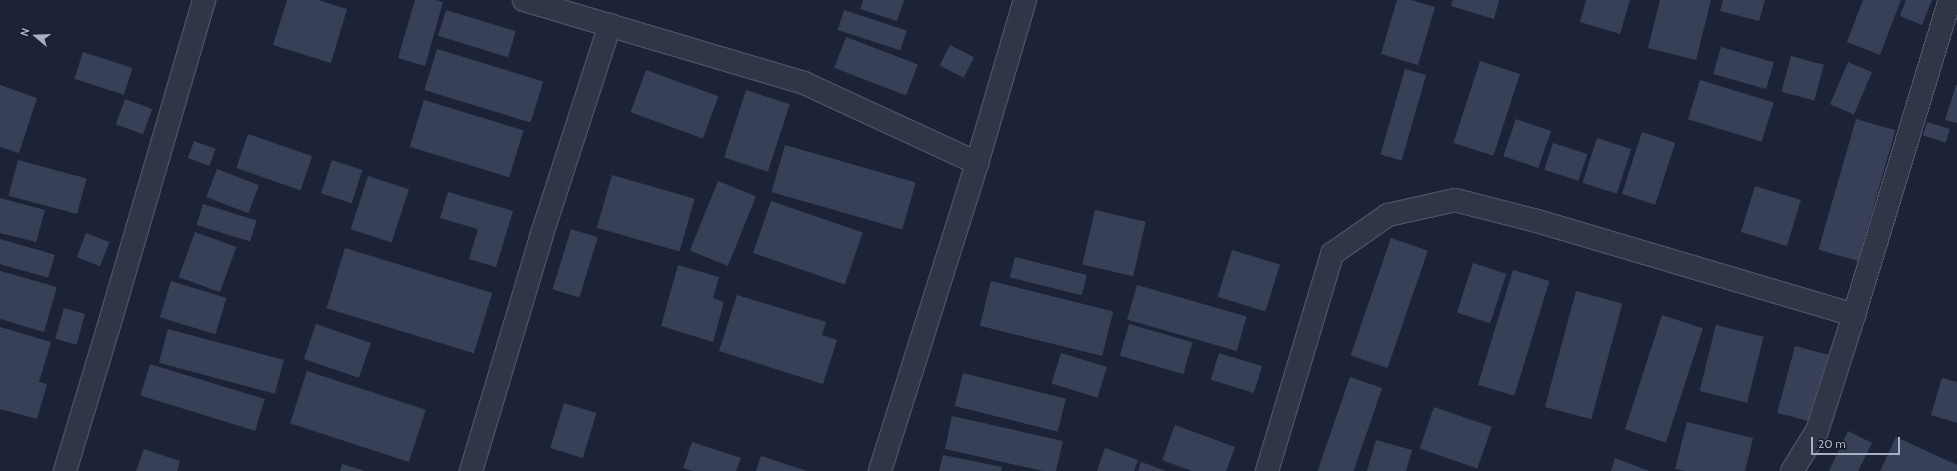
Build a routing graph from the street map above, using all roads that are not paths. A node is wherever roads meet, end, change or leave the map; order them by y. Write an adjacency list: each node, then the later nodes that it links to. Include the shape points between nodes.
1 (204, 0): 8 (street)
2 (524, 0): 5 (street)
3 (1025, 0): 6 (street)
4 (1950, 0): 7 (street)
5 (610, 25): 6 (street, via 804,83); 9 (street, via 541,237)
6 (977, 163): 10 (street)
7 (1854, 315): 11 (street, via 1537,221 1455,200 1388,216 1332,254); 12 (street, via 1817,431)
8 (65, 471)
9 (471, 471)
10 (880, 471)
11 (1267, 471)
12 (1792, 471)

